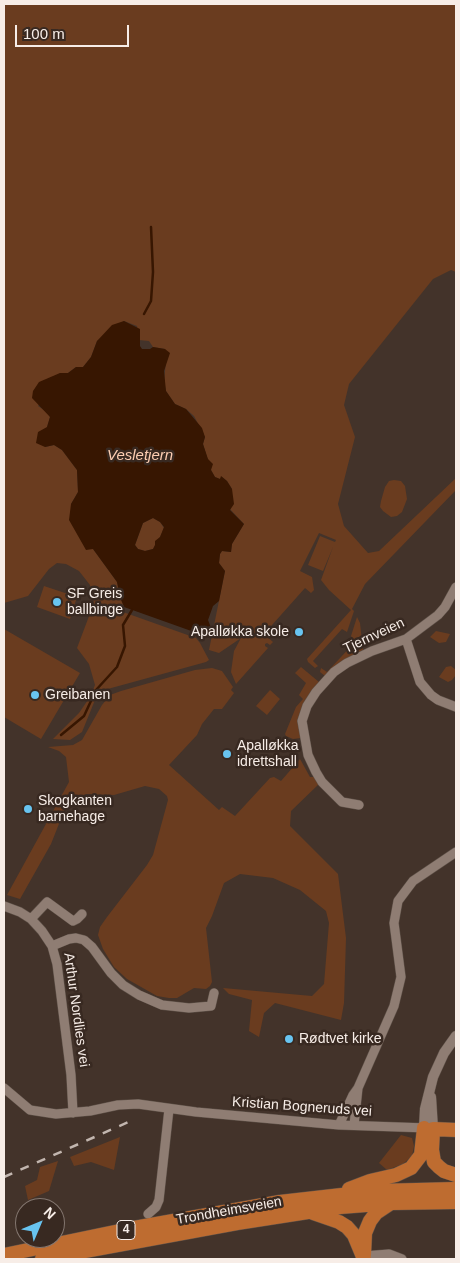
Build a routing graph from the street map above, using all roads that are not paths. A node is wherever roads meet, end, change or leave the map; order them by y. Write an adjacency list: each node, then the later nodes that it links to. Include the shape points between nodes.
1 (456, 587): 2 (street, Tjernveien, via 441,612)
2 (406, 639): 3 (street, via 420,682 430,695); 4 (street, Tjernveien, via 359,656 334,672 316,692 302,721 308,755 322,782 342,802)
3 (456, 707)
4 (359, 805)
5 (456, 852): 13 (street, via 413,882 398,901 394,923 401,977 394,1006)
6 (4, 906): 8 (street, Arthur Nordlies vei)
7 (82, 914): 8 (street, via 73,921 47,902)
8 (31, 919): 9 (street, Arthur Nordlies vei)
9 (52, 946): 10 (street, via 69,939 84,940 123,985 162,1005 211,1006); 15 (street, Arthur Nordlies vei, via 72,1075)
10 (214, 993)
11 (456, 1036): 18 (street, via 436,1069 425,1109)
12 (4, 1088): 15 (street, Kristian Bogneruds vei, via 30,1110)
13 (358, 1088): 16 (street); 17 (street)
14 (169, 1109): 15 (street, Kristian Bogneruds vei, via 129,1104); 16 (street, Kristian Bogneruds vei); 26 (street, via 159,1200)
15 (73, 1113)
16 (339, 1125): 17 (street, Kristian Bogneruds vei)
17 (354, 1125): 18 (street, Kristian Bogneruds vei)
18 (428, 1128): 19 (highway); 20 (highway, via 434,1162 444,1171); 22 (highway, via 421,1156 410,1168)
19 (456, 1130)
20 (456, 1175)
21 (456, 1189): 22 (highway, Trondheimsveien / 4, via 377,1190)
22 (334, 1195): 27 (highway, Trondheimsveien / 4, via 225,1211)
23 (456, 1202): 24 (highway, Trondheimsveien / 4)
24 (392, 1203): 25 (highway, Trondheimsveien / 4); 28 (highway, via 370,1221 365,1233)
25 (309, 1212): 28 (highway, via 343,1224 354,1235); 29 (highway, Trondheimsveien / 4)
26 (148, 1214)
27 (4, 1255)
28 (364, 1258): 30 (street, via 389,1254)
29 (42, 1259)
30 (402, 1259)

